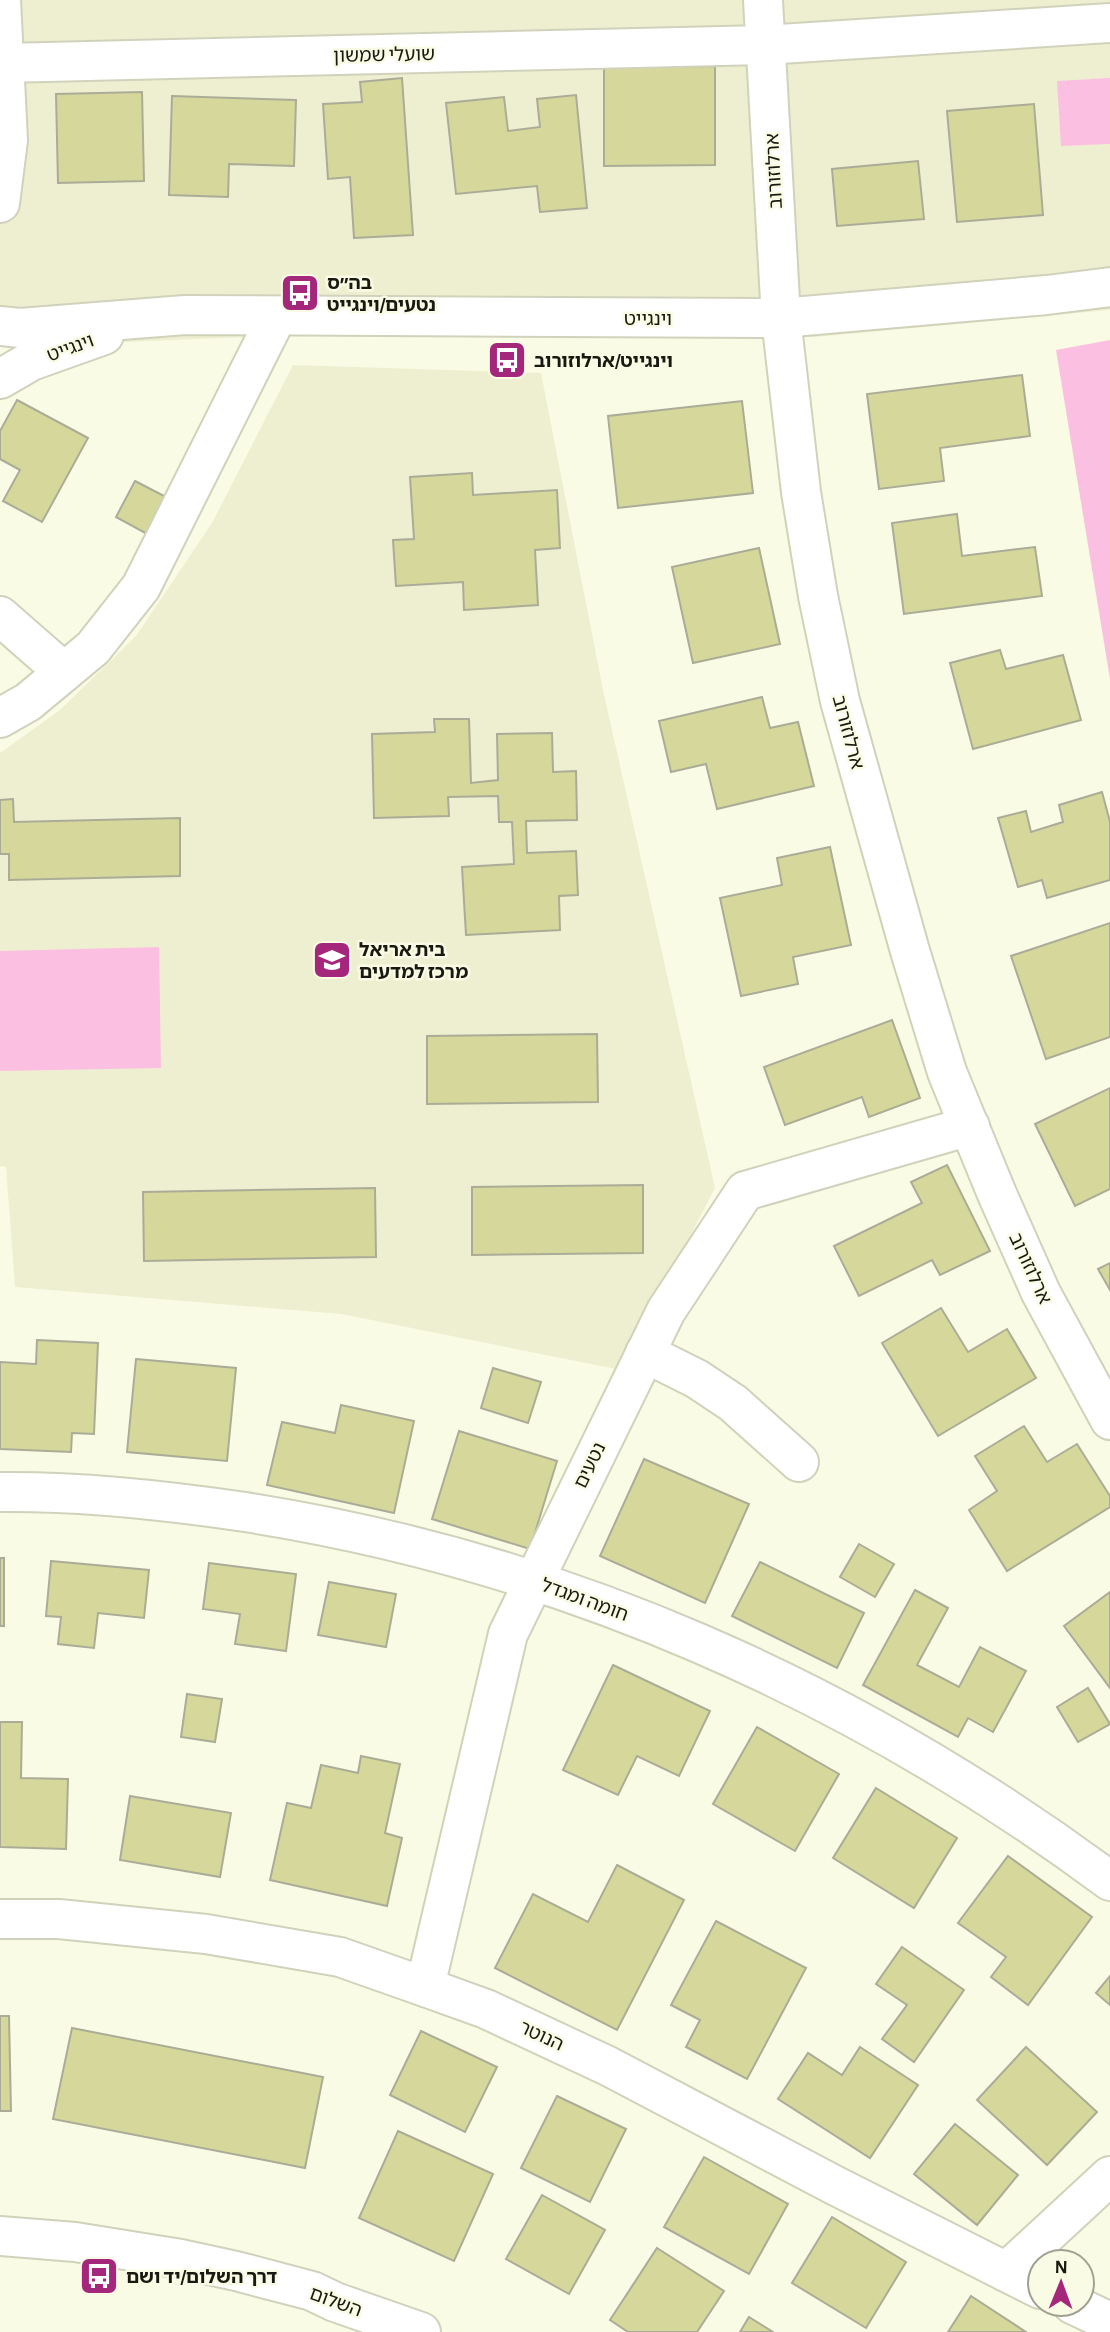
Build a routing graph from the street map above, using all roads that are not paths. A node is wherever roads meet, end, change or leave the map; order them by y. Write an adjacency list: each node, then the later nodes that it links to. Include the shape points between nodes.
1 (1, 0): 5 (street)
2 (763, 0): 4 (street, ארלוזורוב)
3 (1104, 16): 4 (street, שועלי שמשון)
4 (764, 46): 5 (street, שועלי שמשון); 10 (street, ארלוזורוב)
5 (4, 63): 6 (street, via 8,140)
6 (0, 203)
7 (1110, 287): 10 (street, וינגייט)
8 (186, 315): 9 (street, וינגייט); 11 (street, וינגייט); 12 (street, וינגייט, via 93,338 31,361)
9 (278, 316): 10 (street, וינגייט); 14 (street, via 141,587 93,648)
10 (781, 318): 16 (street, ארלוזורוב, via 801,492 840,701 918,978 947,1072)
11 (0, 326)
12 (0, 379)
13 (0, 616): 14 (street)
14 (64, 672): 15 (street)
15 (0, 718)
16 (970, 1126): 17 (street, נטעים, via 745,1191 666,1311); 18 (street, ארלוזורוב, via 1041,1293)
17 (645, 1353): 19 (street, via 733,1403); 21 (street, נטעים)
18 (1110, 1420)
19 (799, 1462)
20 (0, 1492): 21 (street, חומה ומגדל, via 167,1500 299,1520 425,1548)
21 (534, 1580): 22 (street, חומה ומגדל, via 598,1602 799,1688 940,1767); 24 (street, נטעים, via 508,1634)
22 (1110, 1881)
23 (0, 1919): 24 (street, הנוטר, via 59,1919 206,1934 340,1958)
24 (425, 1987): 27 (street, הנוטר, via 486,2009 608,2066)
25 (1110, 2176): 27 (street)
26 (0, 2236): 29 (street, השלום, via 75,2242 236,2271 312,2291)
27 (1006, 2272): 28 (street, הנוטר)
28 (1026, 2282)
29 (421, 2332)

